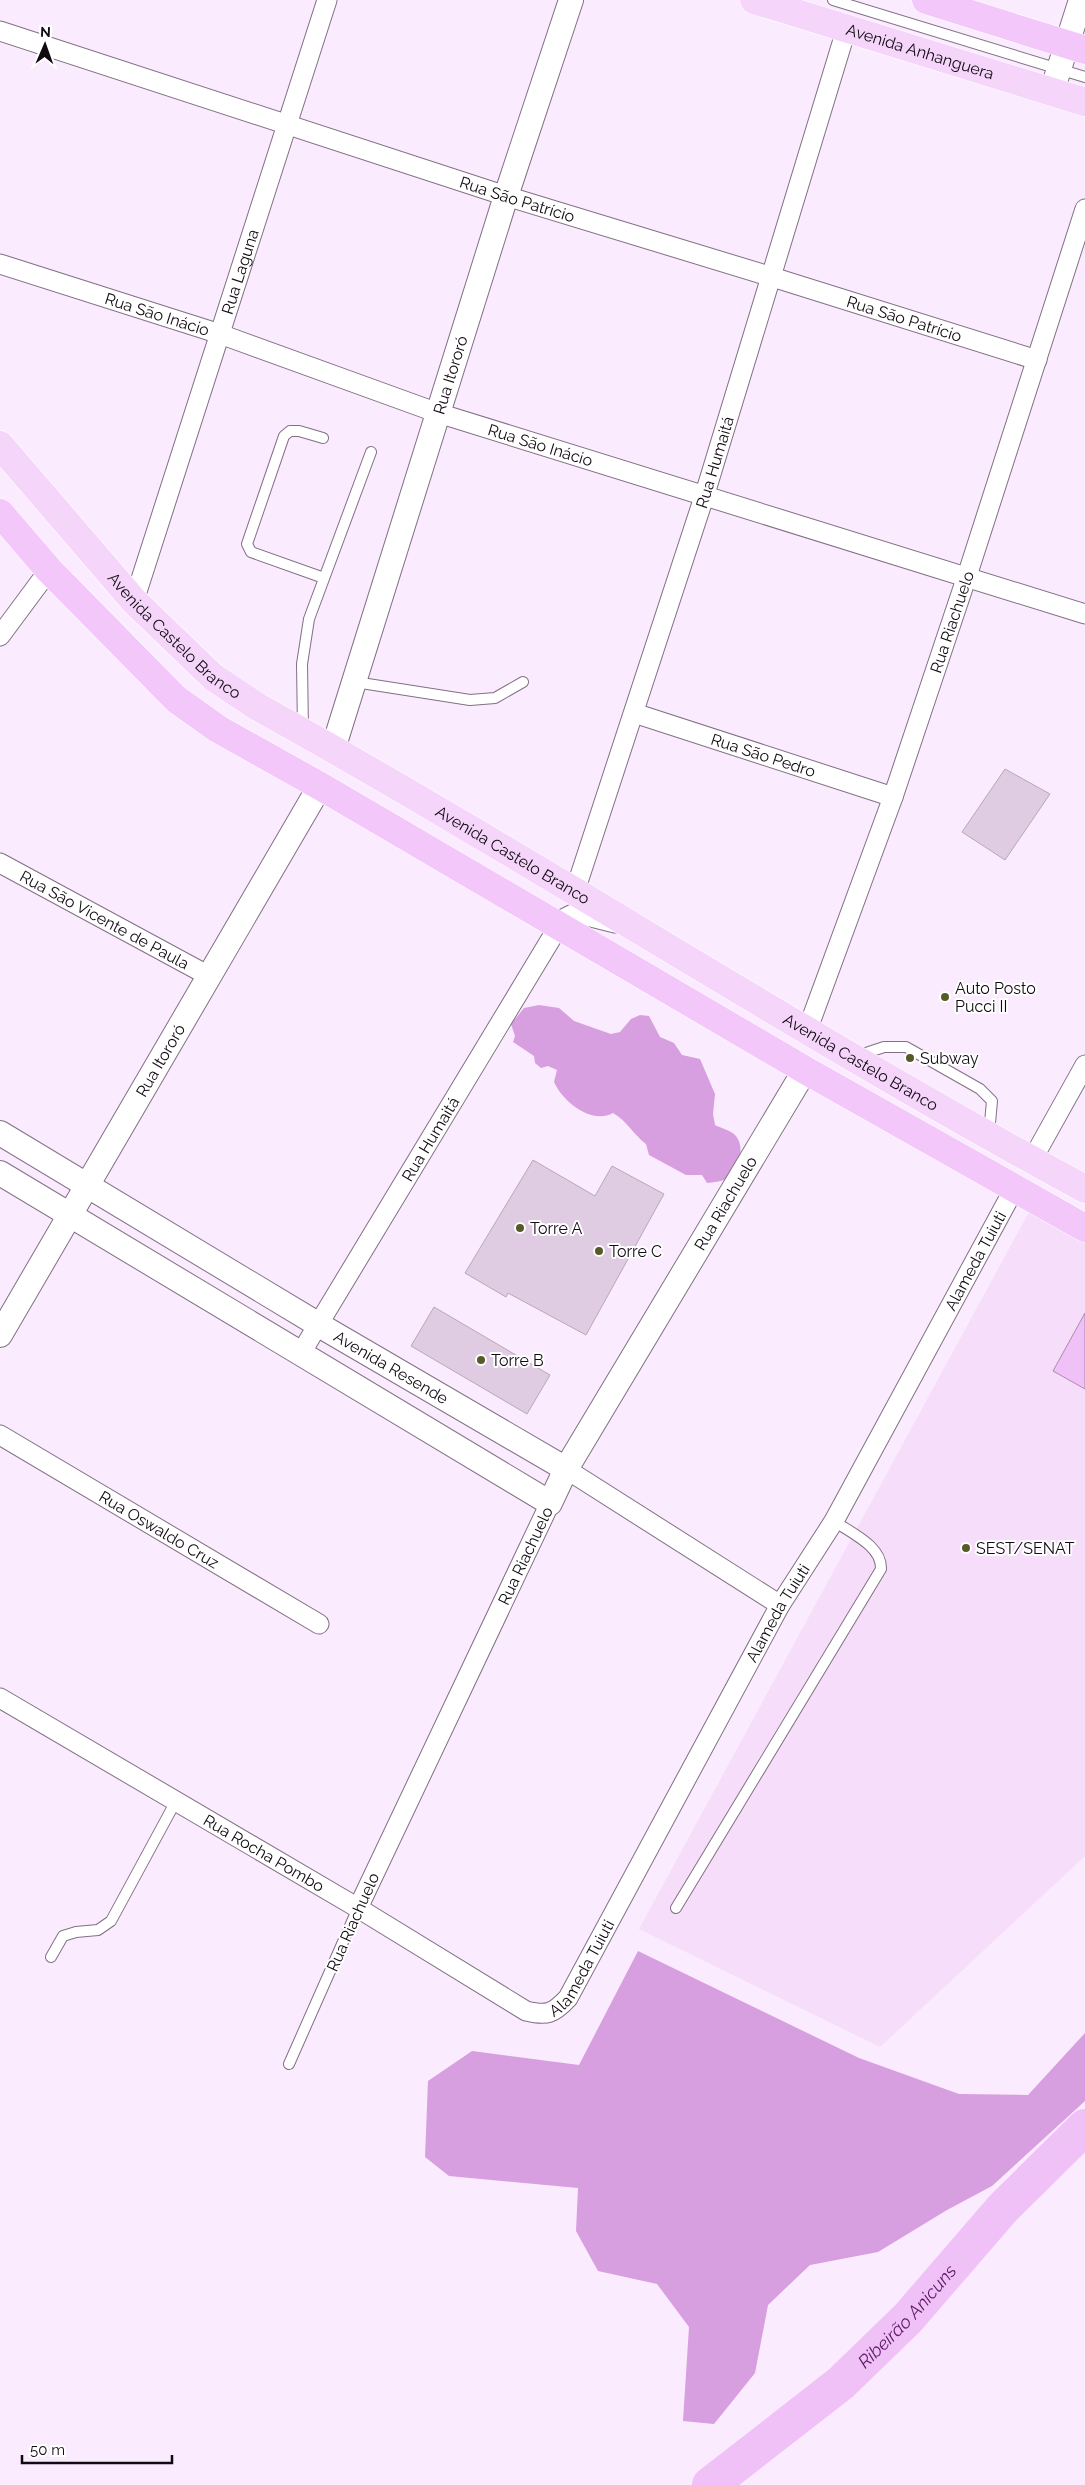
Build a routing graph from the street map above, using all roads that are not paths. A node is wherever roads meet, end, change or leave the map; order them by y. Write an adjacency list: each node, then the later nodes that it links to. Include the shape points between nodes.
1 (327, 0): 12 (street, Rua Laguna)
2 (570, 0): 13 (street, Rua Itororó)
3 (754, 0): 8 (main road, Avenida Anhanguera)
4 (833, 0): 9 (lane)
5 (926, 0): 9 (highway, Avenida Anhanguera)
6 (1081, 0): 9 (street)
7 (0, 30): 12 (street, Rua São Patrício)
8 (846, 30): 9 (main road, Avenida Anhanguera); 16 (street, Rua Humaitá)
9 (1072, 59): 10 (lane); 11 (main road, Avenida Anhanguera)
10 (1085, 77)
11 (1085, 102)
12 (287, 123): 13 (street, Rua São Patrício); 17 (street, Rua Laguna)
13 (506, 196): 16 (street, Rua São Patrício); 19 (street, Rua Itororó)
14 (1085, 209): 18 (street, Rua Riachuelo)
15 (0, 264): 17 (street, Rua São Inácio)
16 (769, 276): 18 (street, Rua São Patrício); 23 (street, Rua Humaitá)
17 (220, 334): 19 (street, Rua São Inácio); 28 (street, Rua Laguna)
18 (1036, 360): 26 (street, Rua Riachuelo)
19 (438, 413): 23 (street, Rua São Inácio); 31 (street, Rua Itororó)
20 (323, 438): 27 (lane, via 299,430 290,430 284,436 247,544 251,552)
21 (0, 445): 28 (main road, Avenida Castelo Branco)
22 (371, 452): 27 (lane)
23 (704, 497): 26 (street, Rua São Inácio); 33 (street, Rua Humaitá)
24 (0, 513): 25 (highway)
25 (49, 570): 30 (street); 36 (highway, via 176,699 218,729)
26 (967, 576): 29 (street, Rua São Inácio); 37 (street, Rua Riachuelo)
27 (324, 578): 34 (lane, via 309,619 302,664)
28 (134, 601): 34 (main road, Avenida Castelo Branco, via 213,677)
29 (1085, 614)
30 (0, 636)
31 (354, 682): 32 (lane, via 470,700 495,698); 35 (street, Rua Itororó)
32 (523, 682)
33 (634, 713): 37 (street, Rua São Pedro); 39 (street, Rua Humaitá)
34 (303, 732): 35 (main road, Avenida Castelo Branco)
35 (333, 748): 39 (main road, Avenida Castelo Branco)
36 (320, 786): 40 (highway); 42 (street, Rua Itororó)
37 (893, 797): 43 (street, Rua Riachuelo)
38 (0, 863): 42 (street, Rua São Vicente de Paula)
39 (575, 891): 41 (main road, Avenida Castelo Branco)
40 (560, 926): 41 (street, via 566,916 575,913); 45 (highway); 54 (street, Rua Humaitá)
41 (636, 928): 43 (main road, Avenida Castelo Branco)
42 (209, 976): 49 (street, Rua Itororó)
43 (808, 1031): 47 (main road, Avenida Castelo Branco)
44 (1085, 1065): 47 (street)
45 (806, 1070): 50 (highway); 58 (street, Rua Riachuelo)
46 (0, 1133): 49 (street, Avenida Resende)
47 (1032, 1160): 51 (main road, Avenida Castelo Branco)
48 (0, 1173): 52 (street, Avenida Resende)
49 (86, 1186): 52 (street, Rua Itororó); 54 (street, Avenida Resende)
50 (1014, 1189): 53 (highway); 60 (street, Alameda Tuiuti)
51 (1085, 1189)
52 (70, 1215): 55 (street, Rua Itororó); 56 (street, Avenida Resende)
53 (1085, 1228)
54 (319, 1325): 56 (street, Rua Humaitá); 58 (street, Avenida Resende)
55 (0, 1335)
56 (301, 1353): 59 (street, Avenida Resende)
57 (0, 1434): 62 (street, Rua Oswaldo Cruz)
58 (566, 1469): 59 (street, Rua Riachuelo); 61 (street, Avenida Resende)
59 (550, 1503): 65 (street, Rua Riachuelo)
60 (834, 1521): 61 (street, Alameda Tuiuti); 66 (lane, via 877,1551 881,1569)
61 (780, 1605): 68 (street, Alameda Tuiuti, via 568,1998 556,2011 540,2014)
62 (319, 1624)
63 (0, 1698): 64 (street, Rua Rocha Pombo)
64 (176, 1801): 65 (street, Rua Rocha Pombo); 67 (lane, via 111,1920 98,1930 63,1936)
65 (358, 1908): 68 (street, Rua Rocha Pombo); 69 (lane, Rua Riachuelo)
66 (676, 1908)
67 (52, 1957)
68 (526, 2011)
69 (289, 2064)

